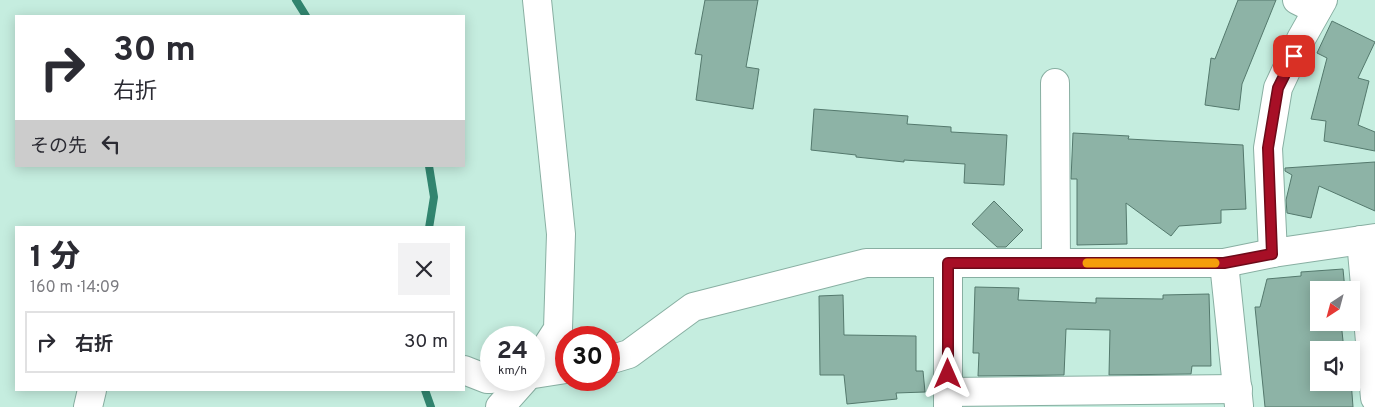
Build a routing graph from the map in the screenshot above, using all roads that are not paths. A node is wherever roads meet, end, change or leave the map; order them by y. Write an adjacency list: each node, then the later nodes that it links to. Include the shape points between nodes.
1 (537, 0): 9 (street, via 561,234 558,329)
2 (1312, 3): 5 (street, via 1278,88 1268,148)
3 (1055, 83): 7 (street)
4 (1368, 239): 5 (street); 16 (street)
5 (1272, 254): 8 (street)
6 (948, 263): 7 (street); 10 (street, via 866,263 693,308 629,354); 17 (street)
7 (1056, 263): 8 (street)
8 (1224, 263): 15 (street)
9 (545, 349)
10 (620, 357)
11 (465, 370): 12 (street)
12 (480, 376)
13 (92, 391): 18 (street)
14 (514, 391): 19 (street)
15 (1239, 398): 17 (street)
16 (1375, 398)
17 (948, 399)
18 (88, 407)
19 (500, 407)

